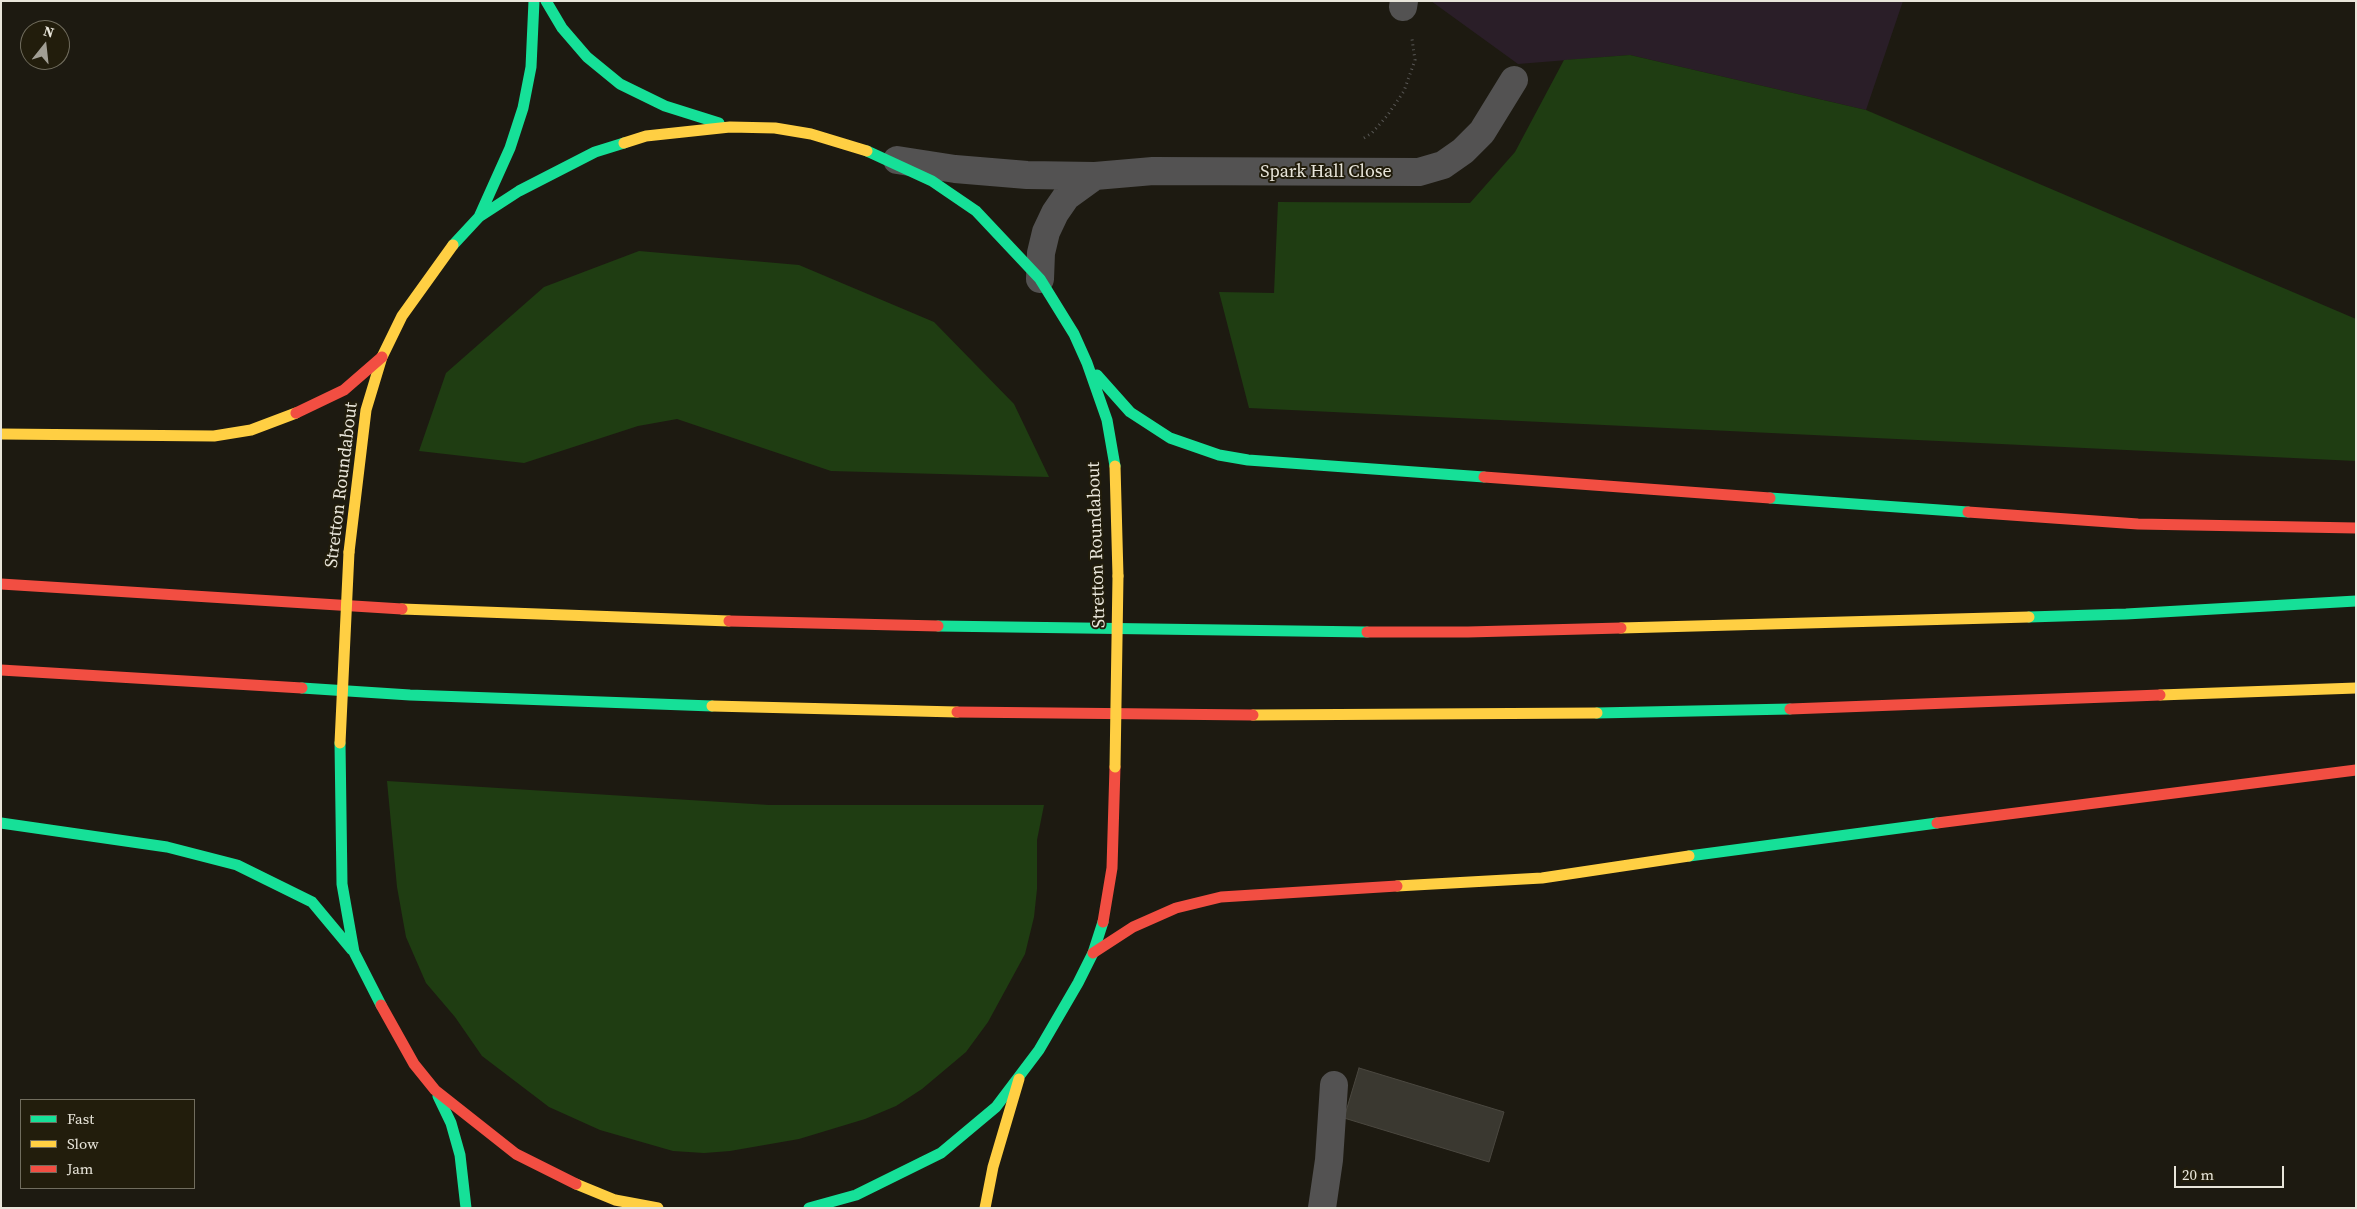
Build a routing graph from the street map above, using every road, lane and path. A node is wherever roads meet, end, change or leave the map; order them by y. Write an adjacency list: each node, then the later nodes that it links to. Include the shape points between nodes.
1 (534, 1): 9 (main road, via 531,67 523,108 510,148)
2 (546, 1): 5 (main road, via 562,28 587,57 620,84 665,106)
3 (1404, 4): 6 (path, via 1415,60 1404,92 1372,133)
4 (1514, 80): 8 (street, Spark Hall Close, via 1482,132 1442,165 1419,172 1153,171)
5 (730, 127): 7 (main road, Stretton Roundabout, via 774,128 811,134 853,144); 9 (main road, Stretton Roundabout, via 646,136 595,152 519,191)
6 (1363, 138)
7 (888, 159): 8 (street, Spark Hall Close, via 1027,175); 10 (main road, Stretton Roundabout, via 932,181 976,211)
8 (1095, 176): 10 (street, via 1066,198 1055,213 1041,252)
9 (479, 217): 11 (main road, Stretton Roundabout, via 448,251 402,316)
10 (1040, 280): 12 (main road, Stretton Roundabout)
11 (382, 357): 13 (main road, via 344,390 292,415 250,430 214,436); 21 (main road, Stretton Roundabout, bridge, via 366,410 349,552 340,743 342,884)
12 (1087, 363): 14 (main road, via 1130,412 1170,438 1219,455 1248,460 2138,524); 22 (main road, Stretton Roundabout, bridge, via 1107,420 1116,474 1118,576 1112,868 1103,924)
13 (1, 434)
14 (2356, 528)
15 (1, 584): 16 (main road, via 426,611 1210,632 1557,630 2116,614)
16 (2356, 601)
17 (1, 670): 18 (main road, via 430,696 837,710 1233,715 1765,710)
18 (2356, 688)
19 (2356, 770): 22 (main road, via 1776,844 1542,878 1222,897 1176,908 1134,927)
20 (1, 823): 21 (main road, via 167,847 237,865 312,902)
21 (354, 952): 25 (main road, Stretton Roundabout, via 399,1040)
22 (1093, 953): 23 (main road, Stretton Roundabout, via 1060,1015)
23 (1020, 1075): 28 (main road, Stretton Roundabout, via 996,1107 940,1152 856,1195); 29 (main road, via 995,1158)
24 (1334, 1085): 30 (street)
25 (435, 1090): 26 (main road, via 451,1123 460,1155); 27 (main road, Stretton Roundabout, via 516,1154 553,1174 615,1200)
26 (466, 1208)
27 (658, 1208)
28 (808, 1208)
29 (985, 1208)
30 (1322, 1208)

